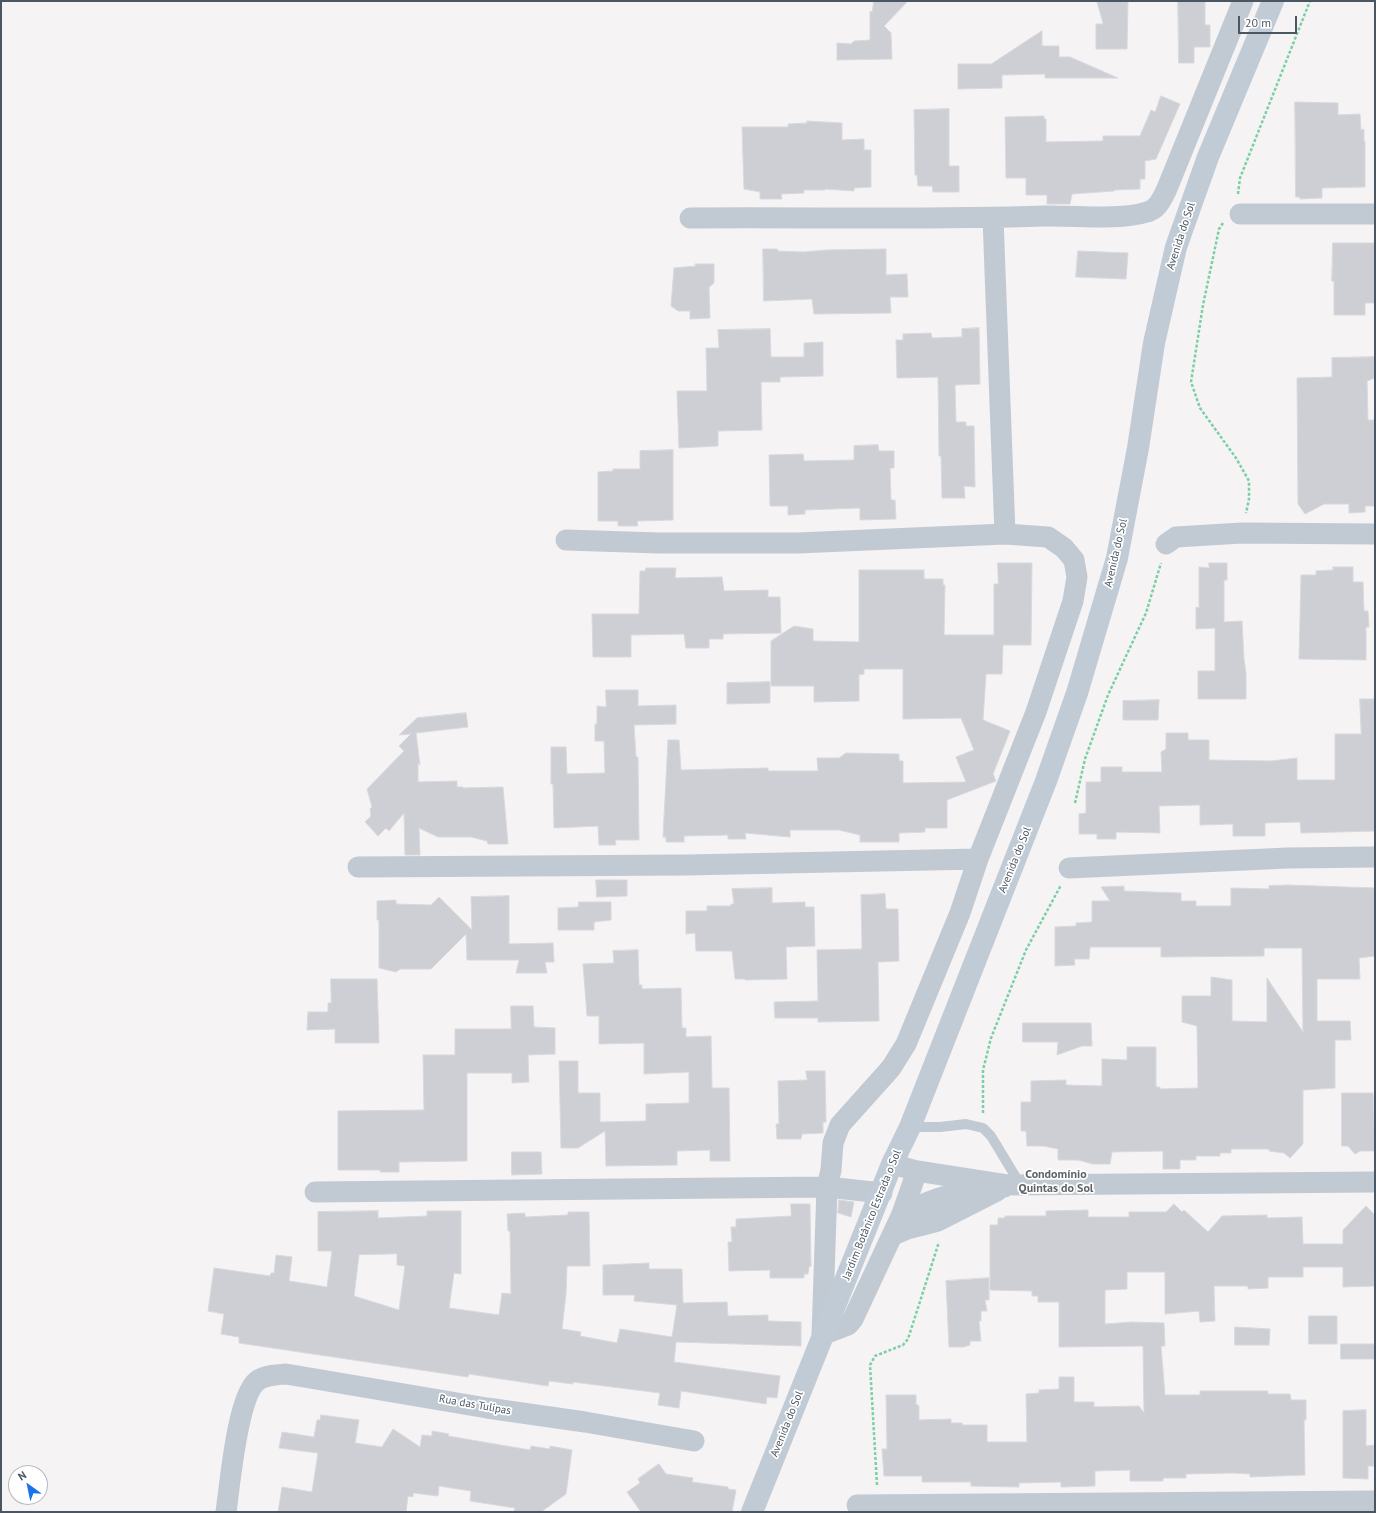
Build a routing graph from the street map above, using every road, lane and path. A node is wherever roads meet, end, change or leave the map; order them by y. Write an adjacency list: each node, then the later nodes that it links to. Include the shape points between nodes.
1 (1243, 1): 7 (street, via 1166,190 1155,209 1128,215)
2 (1273, 1): 18 (street, Avenida do Sol, via 1208,157 1176,247 1165,286 1154,343 1117,558 1077,693 1046,781)
3 (1310, 1): 4 (path, via 1240,178 1237,199)
4 (1240, 214): 5 (street); 9 (path, via 1227,219 1219,229 1203,305 1192,382 1200,408 1236,458 1249,481 1249,499)
5 (1375, 214)
6 (690, 218): 7 (street)
7 (993, 218): 8 (street)
8 (1005, 534): 11 (street, via 798,543); 15 (street, via 1048,537 1064,548 1074,560 1077,577 1064,632 1039,704)
9 (1242, 534): 10 (street); 12 (street, via 1176,537)
10 (1375, 534)
11 (566, 540)
12 (1166, 544): 13 (path, via 1146,613 1108,695 1090,744)
13 (1075, 803)
14 (1375, 857): 17 (street, via 1288,858)
15 (978, 859): 16 (street); 25 (street, via 960,913 906,1044 891,1068 840,1125 833,1143)
16 (358, 867)
17 (1069, 868): 20 (path, via 1026,950 991,1038 983,1070)
18 (923, 1095): 19 (street, Jardim Botânico Estrada o Sol)
19 (910, 1127): 20 (lane, via 966,1124); 21 (street, Jardim Botânico Estrada o Sol)
20 (983, 1128): 24 (lane, via 991,1136)
21 (892, 1164): 22 (street); 27 (street, Jardim Botânico Estrada o Sol)
22 (917, 1170): 24 (street); 28 (street)
23 (1375, 1182): 24 (street)
24 (1010, 1185): 28 (street, via 955,1192); 29 (street)
25 (827, 1187): 26 (street); 27 (street); 31 (street)
26 (315, 1192)
27 (882, 1193): 31 (street, Jardim Botânico Estrada o Sol)
28 (902, 1214): 30 (street)
29 (938, 1221): 30 (street); 35 (path, via 939,1242 908,1339 903,1345 875,1356 870,1366)
30 (893, 1235): 31 (street, via 853,1319 848,1325)
31 (822, 1335): 37 (street, Avenida do Sol)
32 (694, 1441): 36 (street, Rua das Tulipas, via 286,1374 270,1375 257,1382 250,1390 238,1425)
33 (1375, 1502): 35 (street)
34 (857, 1505): 35 (street)
35 (878, 1505)
36 (226, 1512)
37 (752, 1512)

